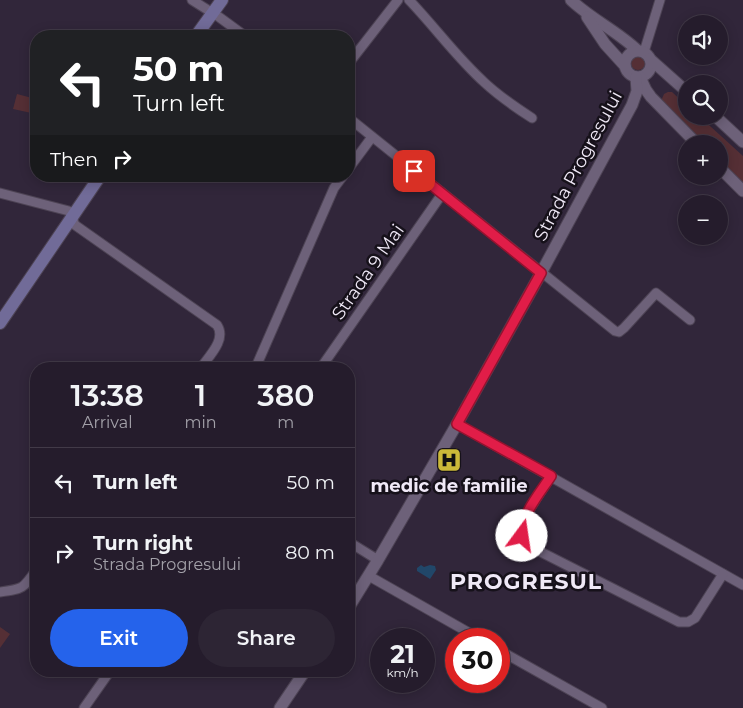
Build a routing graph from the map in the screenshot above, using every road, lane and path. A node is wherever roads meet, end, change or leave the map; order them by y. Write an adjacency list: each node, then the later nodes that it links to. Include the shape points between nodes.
1 (192, 0): 7 (street)
2 (222, 0): 7 (main road)
3 (398, 0): 12 (street)
4 (409, 0): 16 (street, via 483,82)
5 (571, 0): 8 (street)
6 (660, 0): 11 (street)
7 (213, 12): 9 (main road); 10 (street)
8 (584, 13): 11 (street); 13 (street)
9 (200, 30)
10 (237, 30)
11 (644, 54): 13 (street, via 633,51 626,57); 14 (street, via 651,66 644,76); 15 (street)
12 (355, 55)
13 (625, 66): 14 (street, via 629,73)
14 (638, 77): 19 (street, via 651,96); 30 (street, Strada Progresului, via 632,105)
15 (678, 84)
16 (532, 118)
17 (355, 123): 20 (street)
18 (725, 125): 21 (street)
19 (688, 135)
20 (372, 137): 22 (street); 28 (street)
21 (743, 142)
22 (355, 160)
23 (728, 175): 26 (street)
24 (96, 182): 29 (main road)
25 (338, 182): 34 (street)
26 (743, 191)
27 (0, 193): 29 (street, via 69,211)
28 (442, 194): 30 (street); 35 (street, Strada 9 Mai)
29 (71, 219): 32 (main road); 33 (street, via 74,225 212,320 220,330 220,337)
30 (541, 273): 31 (street, via 614,331 619,332 656,293); 36 (street, Strada Progresului)
31 (690, 320)
32 (0, 323)
33 (205, 362)
34 (258, 362)
35 (325, 362)
36 (457, 424): 37 (street); 39 (street, Strada Progresului)
37 (551, 476): 40 (street); 40 (street, via 521,527 522,536 531,547 678,622 695,618)
38 (355, 546): 39 (street)
39 (378, 560): 41 (street, Strada Progresului)
40 (722, 574): 43 (street)
41 (369, 576): 45 (street, Strada Progresului); 46 (street)
42 (30, 578): 44 (street, via 20,590)
43 (743, 585)
44 (0, 592)
45 (355, 598)
46 (461, 628)
47 (510, 656): 52 (street)
48 (106, 677): 50 (street)
49 (301, 677): 51 (street)
50 (84, 708)
51 (280, 708)
52 (602, 708)

